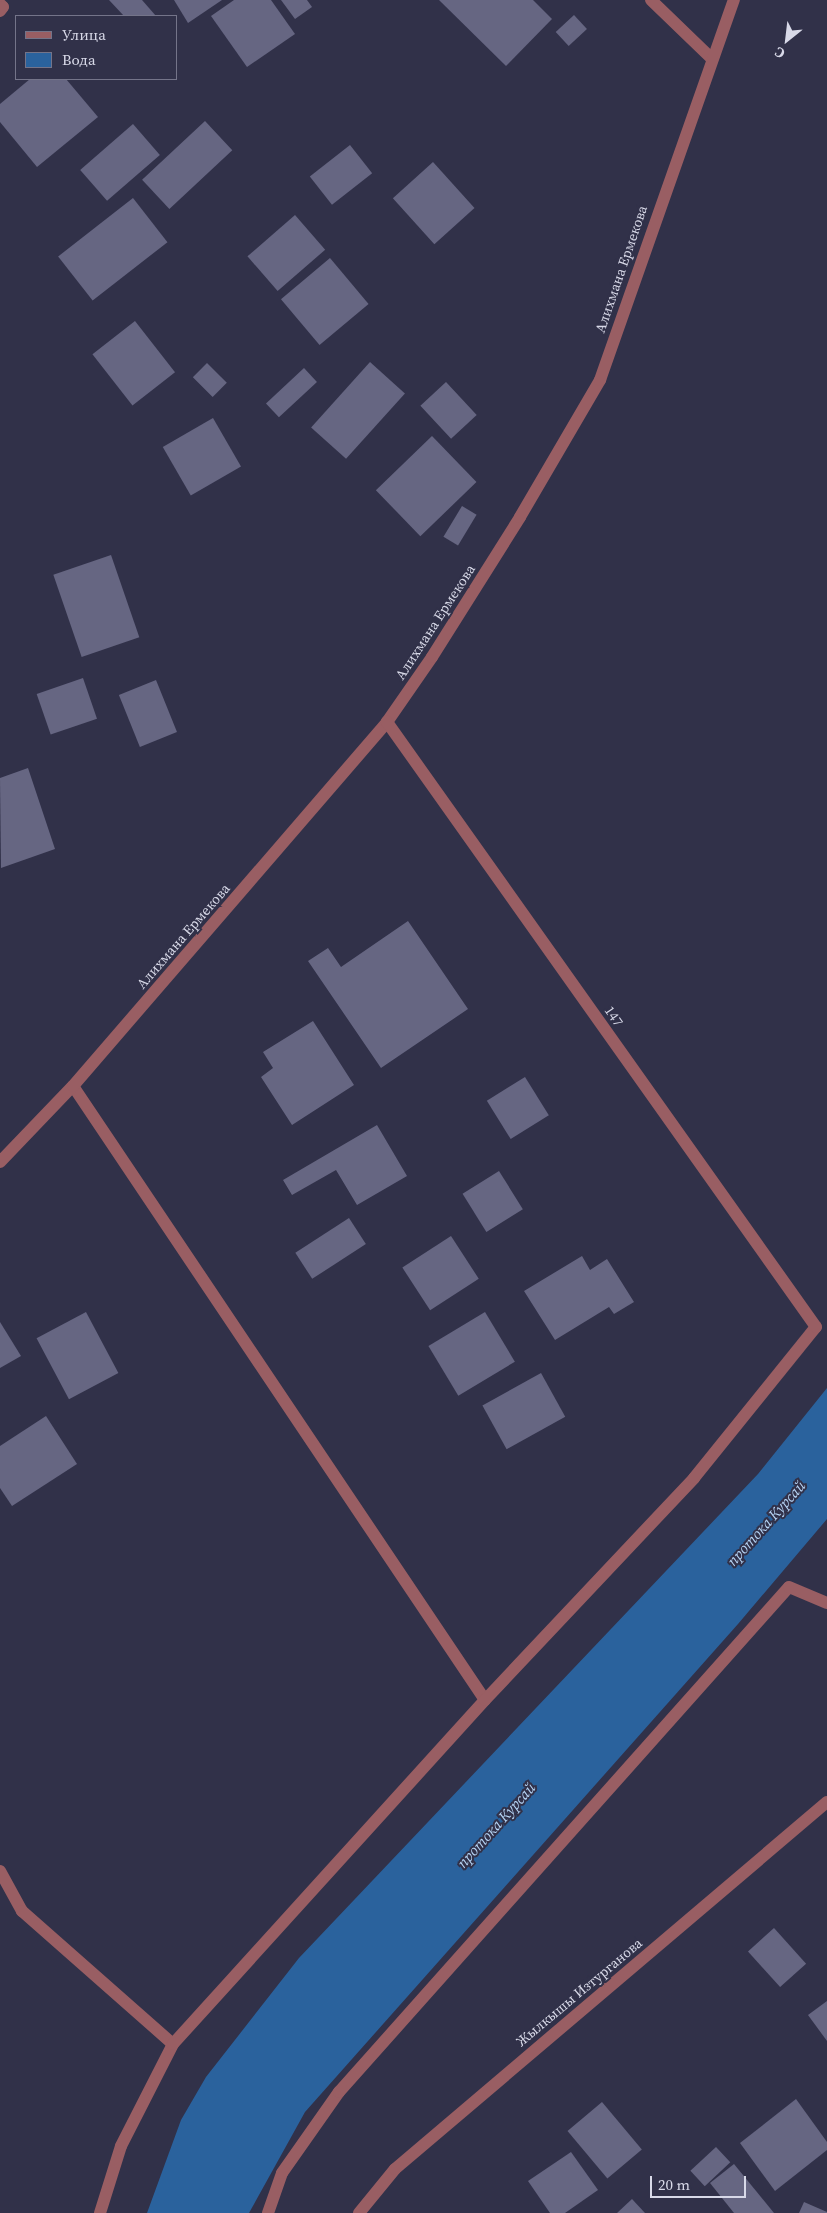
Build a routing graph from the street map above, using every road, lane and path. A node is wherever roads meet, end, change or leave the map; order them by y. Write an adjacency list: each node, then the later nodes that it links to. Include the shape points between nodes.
1 (651, 0): 5 (street)
2 (734, 0): 5 (street, Алихмана Ермекова)
3 (0, 4): 4 (street)
4 (0, 11)
5 (712, 59): 6 (street, Алихмана Ермекова, via 600,380 520,517)
6 (387, 722): 7 (street, Алихмана Ермекова); 10 (street, 147, via 816,1327 694,1478)
7 (73, 1086): 8 (street, Алихмана Ермекова); 10 (street)
8 (0, 1162)
9 (827, 1603): 15 (street, via 789,1587 339,2092 282,2173)
10 (485, 1700): 13 (street)
11 (827, 1802): 16 (street, Жылкышы Изтурганова, via 395,2169)
12 (0, 1870): 13 (street, via 22,1911)
13 (172, 2044): 14 (street, via 121,2146)
14 (100, 2213)
15 (268, 2213)
16 (359, 2213)

